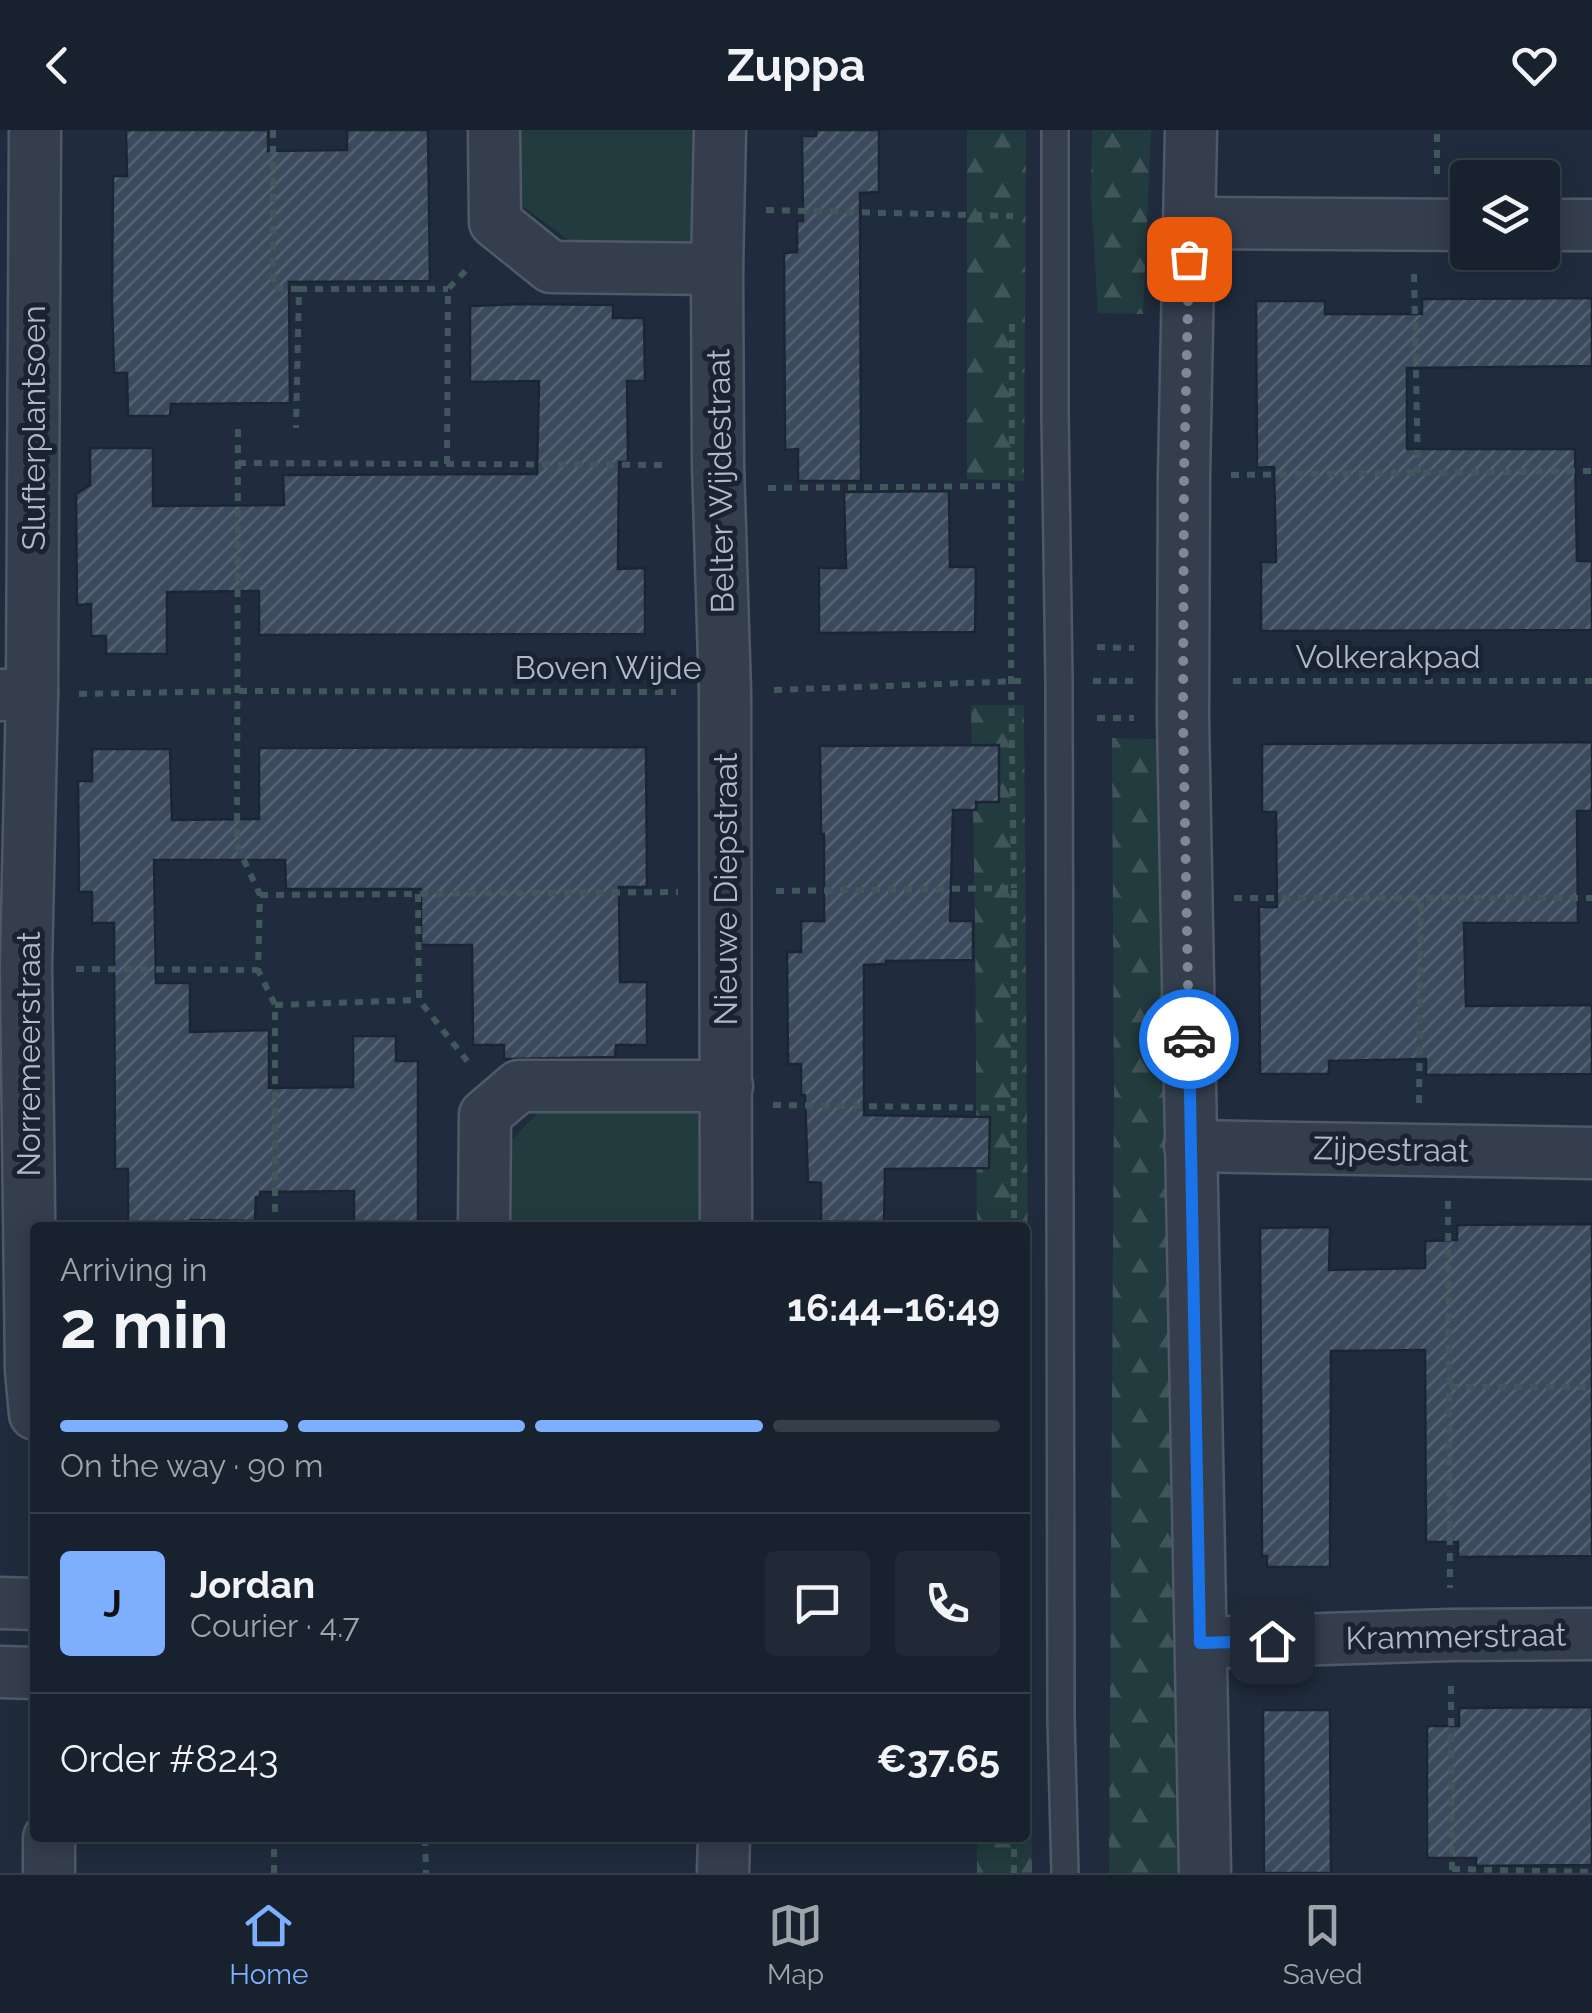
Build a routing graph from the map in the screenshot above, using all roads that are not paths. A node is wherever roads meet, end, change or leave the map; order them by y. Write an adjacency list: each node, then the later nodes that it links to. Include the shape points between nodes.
1 (35, 130): 12 (street, Slufterplantsoen)
2 (494, 130): 10 (street, via 495,222 551,267)
3 (720, 130): 10 (street, Belter Wijdestraat)
4 (1055, 130): 29 (lane)
5 (1191, 130): 6 (street)
6 (1190, 222): 7 (street); 14 (street, via 1183,681)
7 (1450, 225)
8 (1560, 225): 9 (street)
9 (1592, 225)
10 (717, 268): 11 (street, Belter Wijdestraat)
11 (725, 692): 13 (street, Nieuwe Diepstraat)
12 (16, 694): 18 (street, Norremeerstraat)
13 (727, 1095): 16 (street, via 519,1086 485,1115); 17 (street, Nieuwe Diepstraat)
14 (1190, 1146): 15 (street, Zijpestraat); 22 (street)
15 (1592, 1152)
16 (484, 1222)
17 (726, 1222)
18 (30, 1236)
19 (0, 1603): 20 (street)
20 (30, 1604)
21 (1592, 1634): 22 (street, Krammerstraat)
22 (1200, 1643): 30 (street)
23 (0, 1672): 24 (street)
24 (30, 1673)
25 (50, 1842): 27 (street)
26 (724, 1842): 28 (street)
27 (49, 1873)
28 (724, 1873)
29 (1065, 1873)
30 (1205, 1873)

